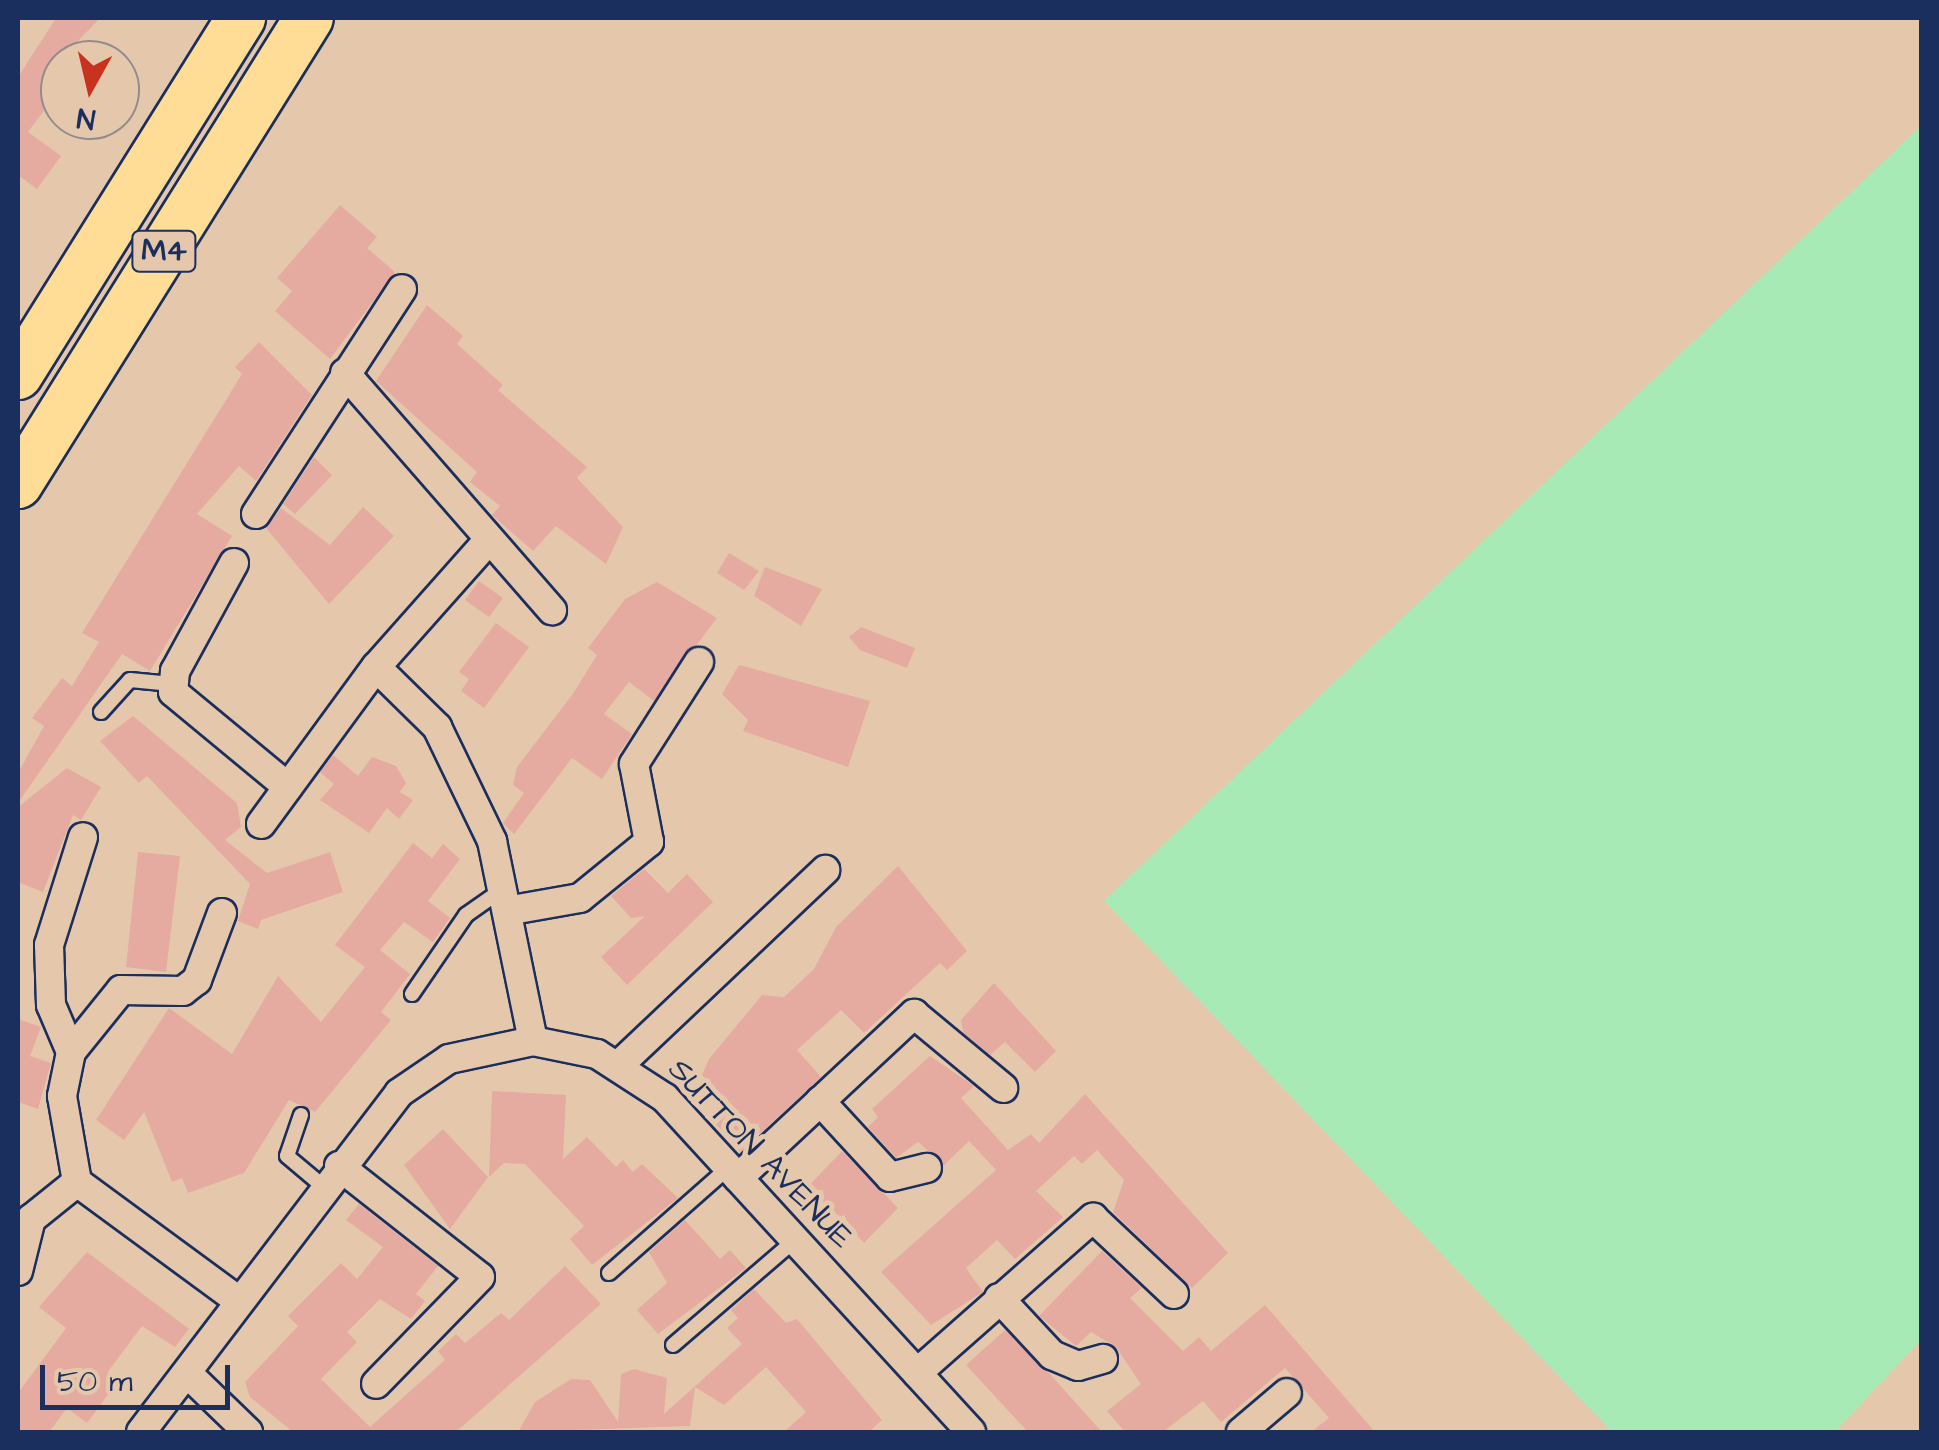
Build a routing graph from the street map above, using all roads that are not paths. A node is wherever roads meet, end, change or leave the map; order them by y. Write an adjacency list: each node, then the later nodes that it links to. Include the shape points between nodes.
1 (241, 18): 5 (highway, M4)
2 (309, 18): 6 (highway, M4)
3 (402, 289): 4 (street)
4 (346, 373): 7 (street); 8 (street)
5 (18, 375)
6 (18, 484)
7 (256, 514)
8 (486, 543): 10 (street); 12 (street)
9 (234, 563): 13 (street)
10 (552, 610)
11 (699, 662): 19 (street, via 634,764 649,842 580,898)
12 (376, 667): 15 (street); 19 (street, via 437,727)
13 (172, 684): 14 (lane, via 130,680); 15 (street, via 176,698)
14 (102, 712)
15 (288, 787): 16 (street)
16 (261, 824)
17 (83, 837): 23 (street, via 49,944 50,1005)
18 (825, 870): 24 (street)
19 (510, 898): 21 (lane, via 466,916); 22 (street)
20 (222, 913): 23 (street, via 190,988 126,986)
21 (412, 994)
22 (533, 1041): 24 (street, SUTTON AVENUE); 30 (street, via 428,1069)
23 (71, 1052): 31 (street, via 62,1096)
24 (619, 1065): 29 (street, SUTTON AVENUE, via 665,1098)
25 (1003, 1088): 26 (street, via 918,1013)
26 (820, 1101): 28 (street, via 890,1176); 29 (street)
27 (302, 1115): 30 (lane, via 288,1156)
28 (926, 1168)
29 (733, 1173): 33 (street, SUTTON AVENUE); 35 (lane)
30 (331, 1177): 38 (street); 43 (street, via 480,1276)
31 (77, 1182): 32 (street); 38 (street)
32 (24, 1213): 34 (street)
33 (795, 1240): 39 (lane); 41 (street, SUTTON AVENUE)
34 (18, 1271)
35 (610, 1273)
36 (1174, 1294): 37 (street, via 1093,1218)
37 (999, 1298): 40 (street, via 1052,1355 1078,1366); 41 (street)
38 (239, 1302): 42 (street)
39 (673, 1345)
40 (1104, 1359)
41 (917, 1373): 47 (street, SUTTON AVENUE)
42 (187, 1374): 45 (street); 46 (street)
43 (376, 1384)
44 (1279, 1412): 48 (street)
45 (141, 1432)
46 (248, 1432)
47 (971, 1432)
48 (1241, 1432)

